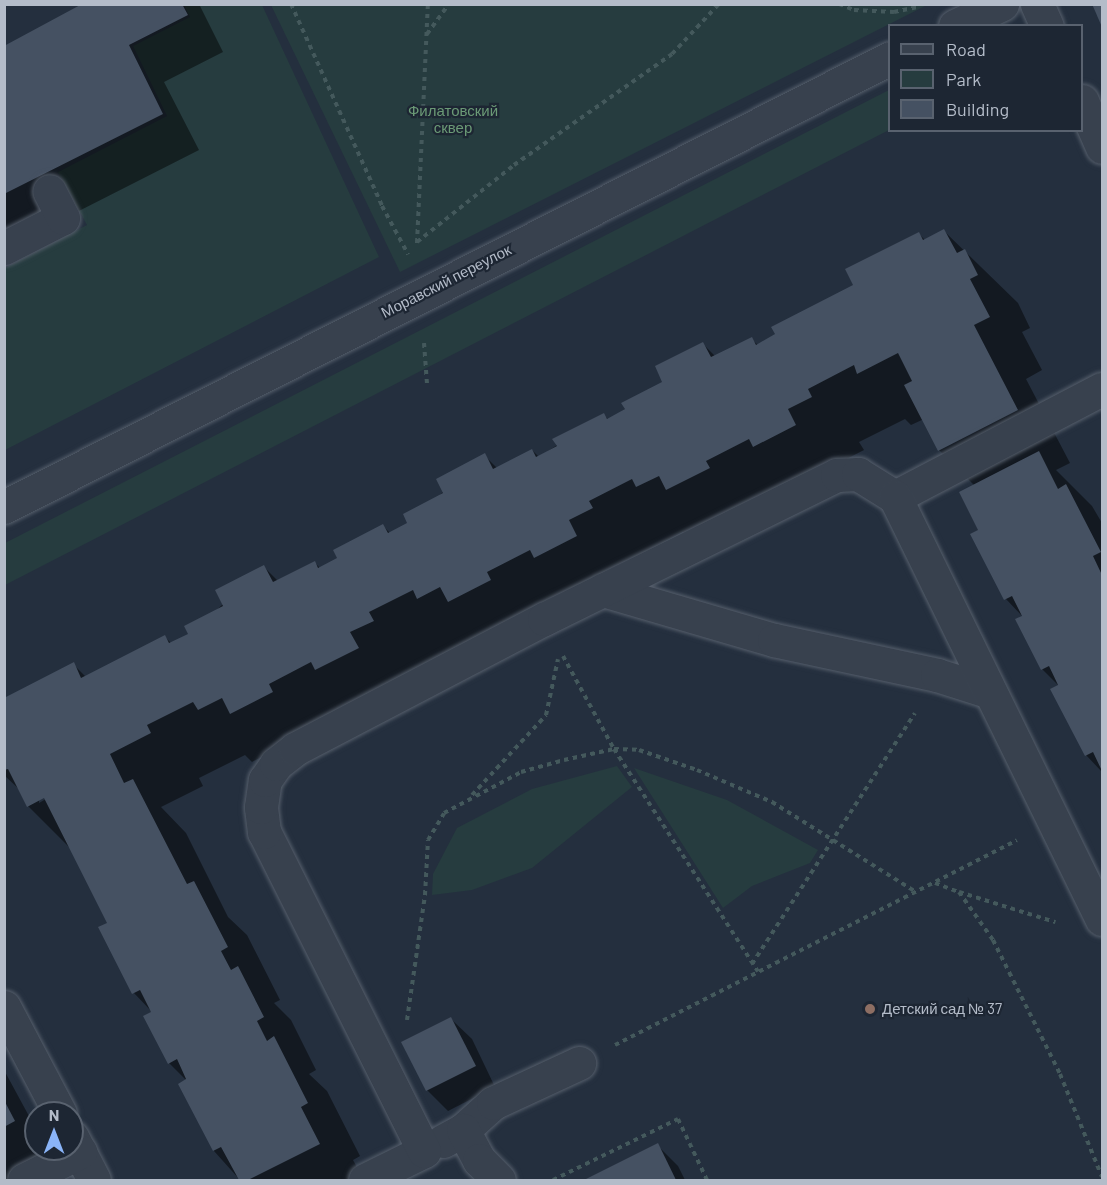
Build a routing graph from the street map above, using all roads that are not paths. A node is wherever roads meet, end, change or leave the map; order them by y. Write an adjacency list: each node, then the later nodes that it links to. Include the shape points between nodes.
1 (1002, 4): 3 (street)
2 (1037, 4): 4 (street)
3 (959, 24)
4 (1046, 24)
5 (888, 59): 12 (street, Моравский переулок, via 417,279)
6 (1083, 103): 7 (street)
7 (1102, 147)
8 (49, 191): 9 (street, via 63,218)
9 (4, 249)
10 (1102, 389): 11 (street)
11 (895, 497): 13 (street, via 858,474 837,475); 14 (street)
12 (4, 507)
13 (603, 590): 14 (street, via 774,640 937,675); 20 (street, via 295,749 276,764 265,780 261,807 264,832)
14 (987, 691): 15 (street)
15 (1102, 919)
16 (4, 1006): 18 (street)
17 (579, 1063): 19 (street, via 493,1103)
18 (54, 1101)
19 (463, 1130): 20 (street); 24 (street, via 479,1160)
20 (424, 1151): 23 (street)
21 (72, 1161): 22 (street)
22 (24, 1180)
23 (365, 1180)
24 (499, 1180)

